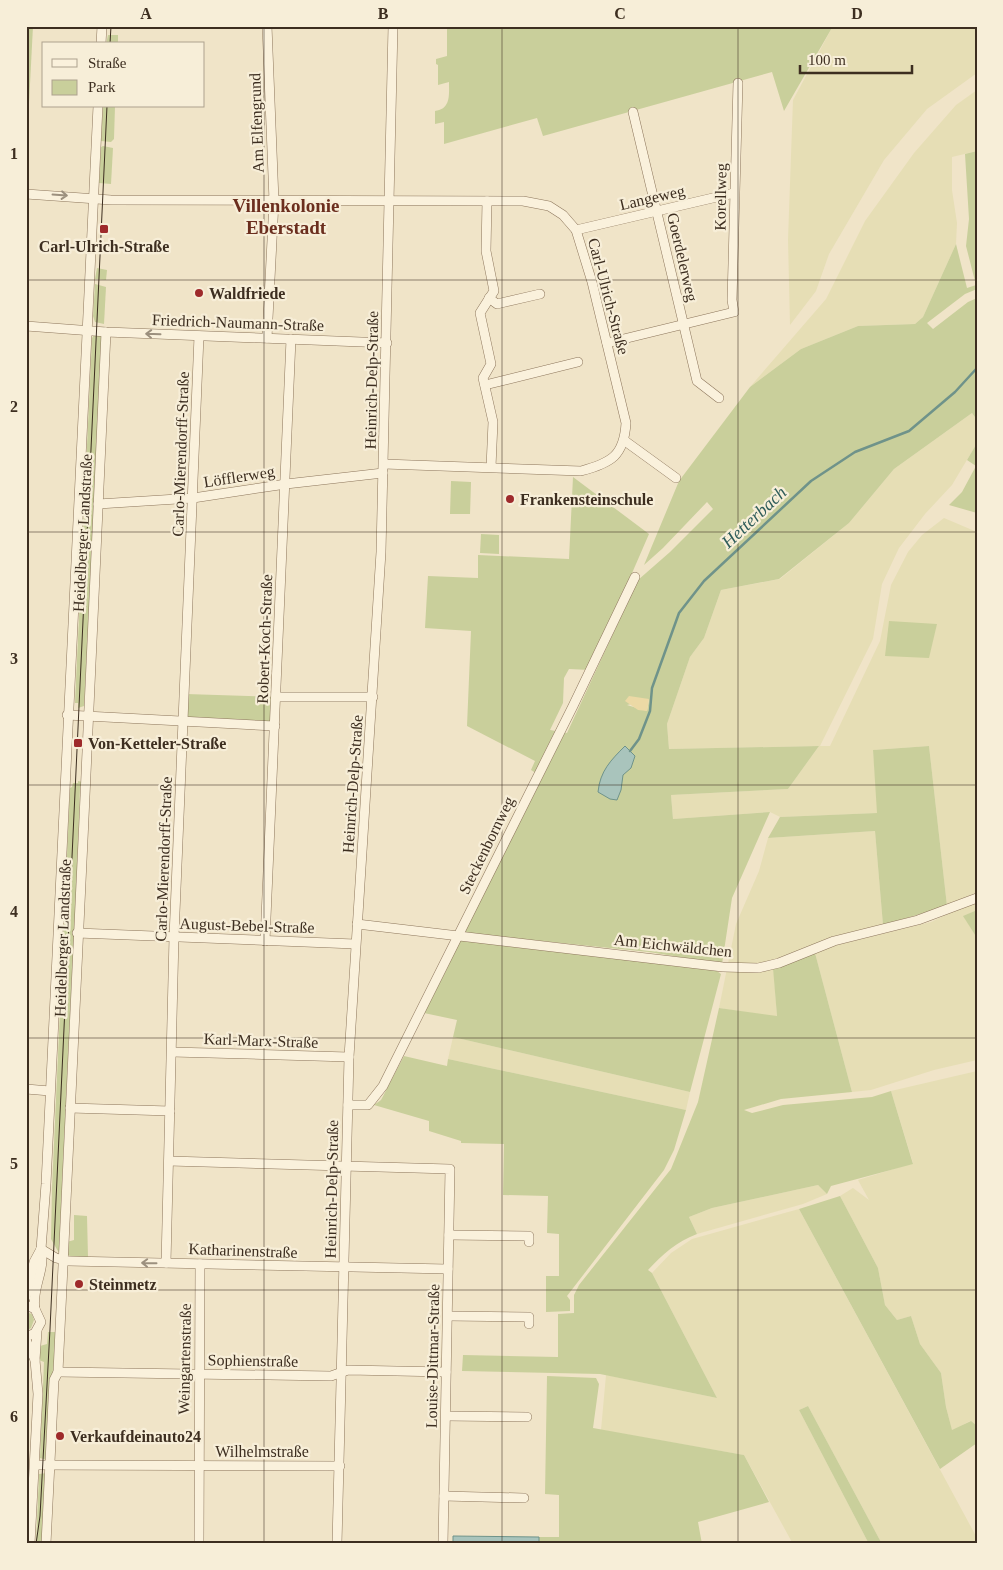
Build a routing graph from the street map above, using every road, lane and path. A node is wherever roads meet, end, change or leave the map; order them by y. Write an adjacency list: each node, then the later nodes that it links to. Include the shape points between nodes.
1 (102, 26): 4 (street)
2 (267, 26): 13 (street, Am Elfengrund)
3 (393, 26): 10 (street, Heinrich-Delp-Straße)
4 (101, 42)
5 (738, 83): 8 (street, Korellweg)
6 (98, 108): 11 (street, Heidelberger Landstraße)
7 (633, 112): 14 (street, Goerdelerweg)
8 (734, 193): 14 (street, Langeweg); 18 (street, Korellweg, via 734,312)
9 (26, 194): 11 (street, Carl-Ulrich-Straße, one-way to 11)
10 (390, 199): 12 (street, Carl-Ulrich-Straße); 13 (street, Carl-Ulrich-Straße); 25 (street, Heinrich-Delp-Straße)
11 (94, 200): 13 (street, Carl-Ulrich-Straße); 20 (street, Heidelberger Landstraße)
12 (487, 200): 15 (street, Carl-Ulrich-Straße, via 549,206 563,215); 17 (street, via 486,251 494,291)
13 (274, 201): 23 (street, Am Elfengrund)
14 (657, 211): 15 (street, Langeweg); 18 (street, Goerdelerweg)
15 (576, 230): 26 (street, Carl-Ulrich-Straße)
16 (540, 294): 17 (street, via 498,304)
17 (489, 298): 28 (street, via 480,313 491,364 483,378)
18 (683, 325): 26 (street); 29 (street, Goerdelerweg, via 697,381)
19 (26, 326): 20 (street, Friedrich-Naumann-Straße)
20 (88, 331): 21 (street, Friedrich-Naumann-Straße); 40 (street, Heidelberger Landstraße)
21 (106, 332): 22 (street, Friedrich-Naumann-Straße, one-way to 21); 36 (street, Heidelberger Landstraße)
22 (199, 336): 23 (street, Friedrich-Naumann-Straße); 35 (street, Carlo-Mierendorff-Straße)
23 (267, 338): 24 (street, Friedrich-Naumann-Straße)
24 (291, 338): 25 (street, Friedrich-Naumann-Straße); 34 (street, Robert-Koch-Straße)
25 (387, 343): 32 (street, Heinrich-Delp-Straße)
26 (607, 343): 30 (street, Carl-Ulrich-Straße, via 626,423)
27 (578, 362): 28 (street)
28 (485, 385): 31 (street, via 493,422)
29 (719, 398)
30 (625, 441): 31 (street, Löfflerweg, via 607,464 581,472); 33 (street)
31 (491, 467): 32 (street, Löfflerweg)
32 (383, 469): 34 (street, Löfflerweg); 39 (street, Heinrich-Delp-Straße)
33 (676, 478)
34 (286, 484): 35 (street, Löfflerweg); 38 (street, Robert-Koch-Straße)
35 (193, 498): 36 (street, Löfflerweg); 42 (street, Carlo-Mierendorff-Straße)
36 (98, 504): 41 (street, Heidelberger Landstraße)
37 (635, 577): 47 (street, Steckenbornweg)
38 (277, 697): 39 (street); 43 (street, Robert-Koch-Straße)
39 (372, 697): 45 (street, Heinrich-Delp-Straße)
40 (68, 715): 41 (street); 54 (street, Heidelberger Landstraße)
41 (88, 716): 42 (street); 46 (street, Heidelberger Landstraße)
42 (184, 721): 43 (street); 48 (street, Carlo-Mierendorff-Straße)
43 (275, 726): 49 (street, Robert-Koch-Straße)
44 (977, 898): 47 (street, Am Eichwäldchen, via 918,920 834,941 758,968 723,967)
45 (357, 924): 47 (street, Am Eichwäldchen); 50 (street, Heinrich-Delp-Straße)
46 (77, 933): 48 (street, August-Bebel-Straße); 56 (street, Heidelberger Landstraße)
47 (458, 935): 55 (street, Steckenbornweg, via 383,1086 368,1105)
48 (174, 937): 49 (street, August-Bebel-Straße); 51 (street, Carlo-Mierendorff-Straße)
49 (265, 941): 50 (street, August-Bebel-Straße)
50 (355, 944): 52 (street, Heinrich-Delp-Straße)
51 (172, 1052): 52 (street, Karl-Marx-Straße); 57 (street, Carlo-Mierendorff-Straße)
52 (349, 1057): 55 (street, Heinrich-Delp-Straße)
53 (26, 1089): 54 (street)
54 (50, 1091): 62 (street, Heidelberger Landstraße)
55 (348, 1105): 59 (street, Heinrich-Delp-Straße)
56 (70, 1108): 57 (street); 63 (street, Heidelberger Landstraße)
57 (170, 1111): 58 (street, Carlo-Mierendorff-Straße)
58 (169, 1161): 59 (street); 64 (street, Carlo-Mierendorff-Straße)
59 (347, 1166): 60 (street, Louise-Dittmar-Straße, via 450,1169); 66 (street, Heinrich-Delp-Straße)
60 (449, 1234): 61 (street, via 529,1236); 67 (street, Louise-Dittmar-Straße)
61 (529, 1242)
62 (41, 1249): 63 (street, Katharinenstraße); 68 (street, Heidelberger Landstraße, via 34,1262); 69 (street, Heidelberger Landstraße, via 42,1258)
63 (63, 1260): 64 (street, Katharinenstraße, one-way to 63); 75 (street, Heidelberger Landstraße)
64 (166, 1263): 65 (street, Katharinenstraße)
65 (200, 1264): 66 (street, Katharinenstraße); 78 (street, Weingartenstraße)
66 (344, 1267): 67 (street, Katharinenstraße); 76 (street, Heinrich-Delp-Straße)
67 (448, 1269): 70 (street, Louise-Dittmar-Straße)
68 (26, 1297)
69 (31, 1307): 72 (street, Heidelberger Landstraße, via 40,1317)
70 (448, 1316): 71 (street, via 529,1317); 77 (street, Louise-Dittmar-Straße)
71 (529, 1324)
72 (38, 1331): 73 (street); 74 (street)
73 (26, 1338): 74 (street)
74 (35, 1360): 81 (street, via 38,1394)
75 (58, 1372): 78 (street, Sophienstraße); 82 (street, Heidelberger Landstraße, via 54,1380)
76 (342, 1372): 77 (street, Sophienstraße); 78 (street, Sophienstraße, via 331,1376); 84 (street, Heinrich-Delp-Straße)
77 (446, 1372): 79 (street, Louise-Dittmar-Straße)
78 (199, 1374): 83 (street, Weingartenstraße)
79 (446, 1416): 80 (street); 85 (street, Louise-Dittmar-Straße)
80 (527, 1417)
81 (35, 1465): 82 (street, Wilhelmstraße); 87 (street)
82 (50, 1466): 83 (street, Wilhelmstraße); 88 (street, Heidelberger Landstraße)
83 (198, 1466): 84 (street, Wilhelmstraße); 89 (street, Weingartenstraße)
84 (340, 1466): 90 (street, Heinrich-Delp-Straße)
85 (444, 1496): 86 (street); 91 (street, Louise-Dittmar-Straße)
86 (524, 1498)
87 (31, 1544)
88 (46, 1544)
89 (199, 1544)
90 (338, 1544)
91 (443, 1544)

